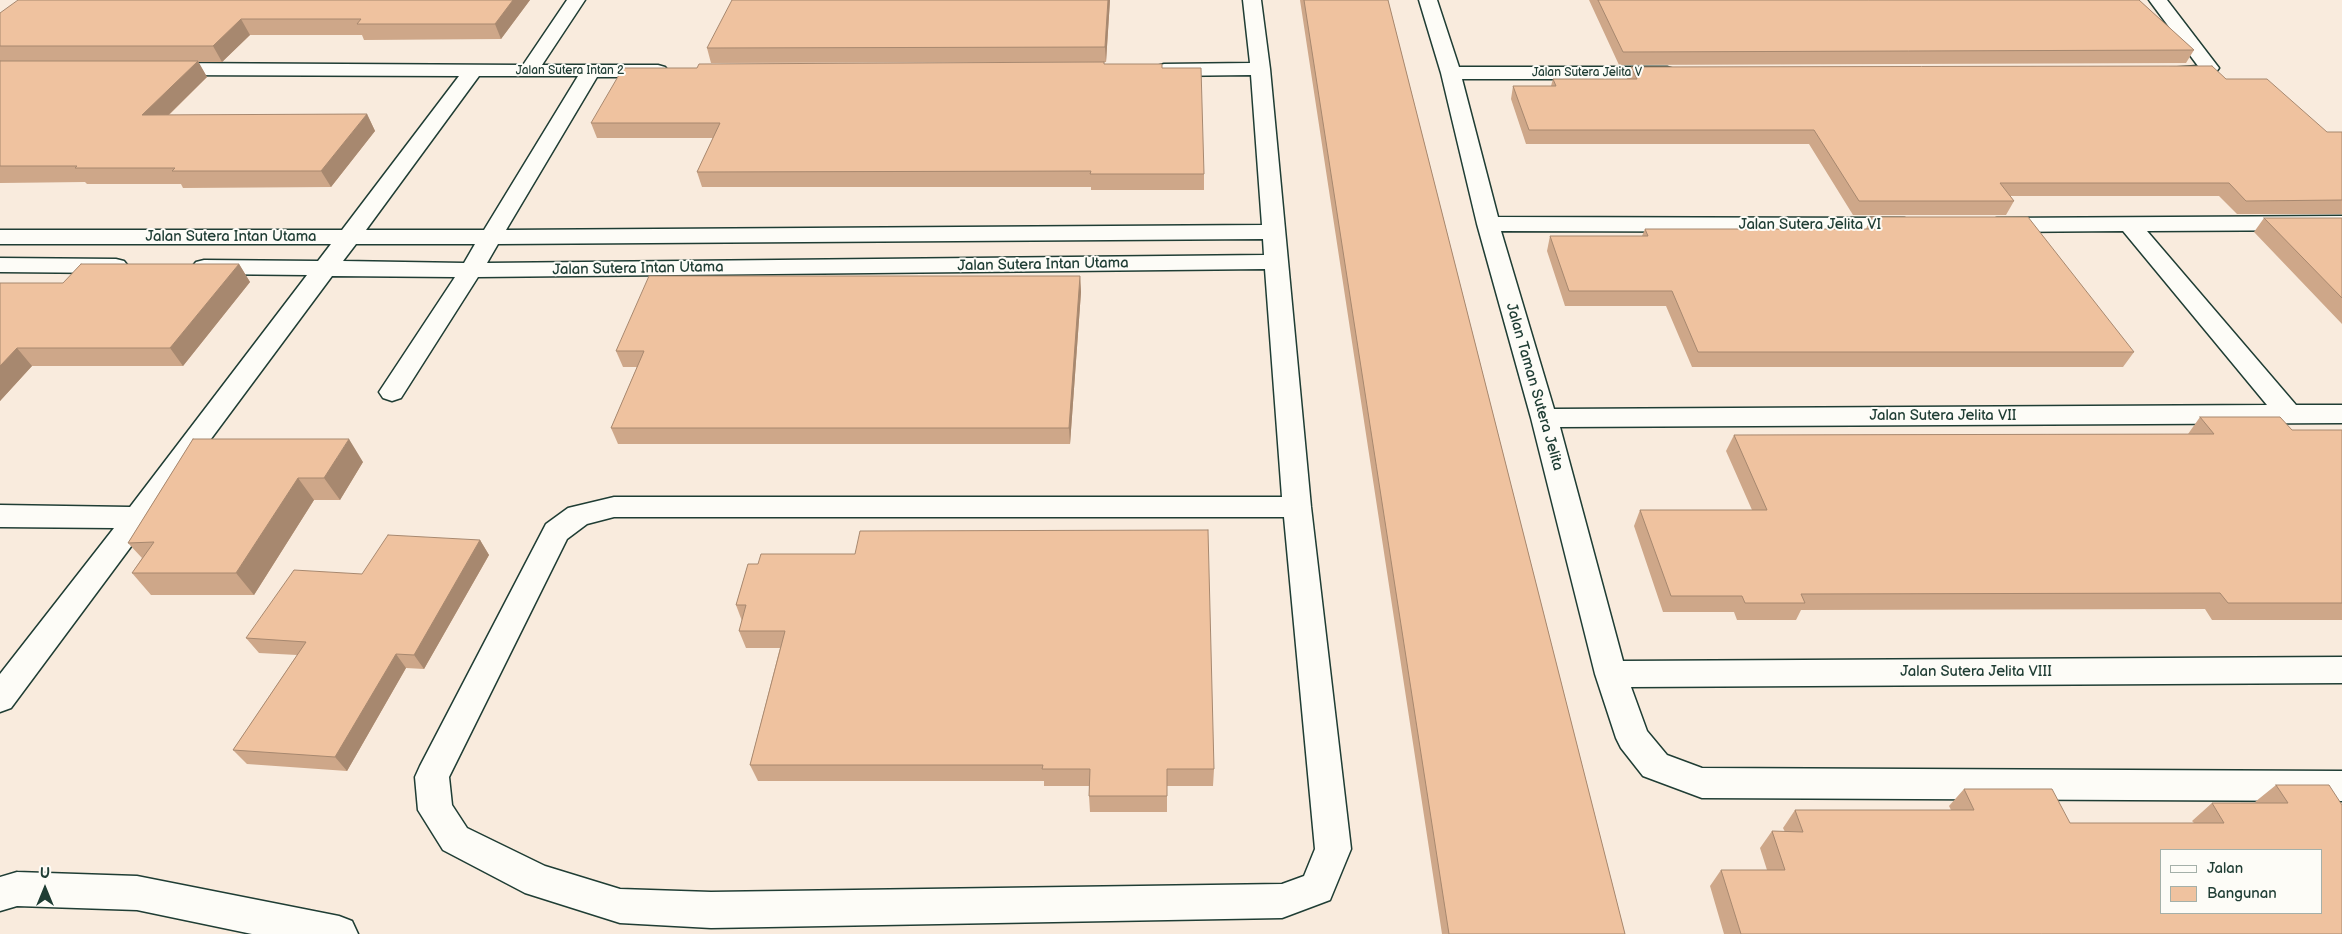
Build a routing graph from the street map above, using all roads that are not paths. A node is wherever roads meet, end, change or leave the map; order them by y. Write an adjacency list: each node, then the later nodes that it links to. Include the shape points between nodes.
1 (576, 0): 9 (street)
2 (1252, 0): 8 (street)
3 (1428, 0): 13 (street, Jalan Taman Sutera Jelita)
4 (2158, 0): 12 (street, via 2209,68 2204,72)
5 (148, 69): 6 (street, Jalan Sutera Intan 2)
6 (474, 70): 9 (street, Jalan Sutera Intan 2); 22 (street)
7 (1150, 70): 8 (street)
8 (1260, 70): 20 (street)
9 (528, 71): 10 (street, Jalan Sutera Intan 2)
10 (591, 71): 11 (street, Jalan Sutera Intan 2); 23 (street)
11 (680, 71)
12 (2154, 72)
13 (1451, 73): 14 (street, Jalan Sutera Jelita V); 15 (street, Jalan Taman Sutera Jelita)
14 (1688, 73)
15 (1488, 224): 17 (street, Jalan Sutera Jelita VI); 33 (street, Jalan Taman Sutera Jelita)
16 (2342, 224): 19 (street)
17 (1923, 225)
18 (1972, 225): 19 (street)
19 (2130, 225): 31 (street)
20 (1273, 232): 23 (street, Jalan Sutera Intan Utama); 24 (street)
21 (0, 237): 22 (street, Jalan Sutera Intan Utama)
22 (349, 237): 23 (street, Jalan Sutera Intan Utama); 28 (street)
23 (490, 237): 29 (street)
24 (1275, 262): 29 (street, Jalan Sutera Intan Utama); 34 (street)
25 (0, 265): 26 (street, Jalan Sutera Intan Utama)
26 (138, 267)
27 (178, 267): 28 (street, Jalan Sutera Intan Utama)
28 (325, 268): 29 (street, Jalan Sutera Intan Utama); 36 (street)
29 (471, 270): 30 (street)
30 (392, 392)
31 (2289, 414): 32 (street, Jalan Sutera Jelita VII); 33 (street, Jalan Sutera Jelita VII)
32 (2342, 414)
33 (1544, 418): 38 (street, Jalan Taman Sutera Jelita)
34 (1298, 507): 34 (street, via 614,506 578,516 556,532 432,777 435,810 456,839 538,881 620,906 711,910 1282,901 1317,888 1333,849)
35 (0, 516): 36 (street)
36 (138, 518): 39 (street)
37 (2342, 670): 38 (street, Jalan Sutera Jelita VIII)
38 (1611, 674): 40 (street, Jalan Taman Sutera Jelita, via 1633,738 1656,766 1702,783)
39 (0, 698)
40 (2342, 786)
41 (0, 894): 42 (street, via 17,889 137,893)
42 (340, 934)

